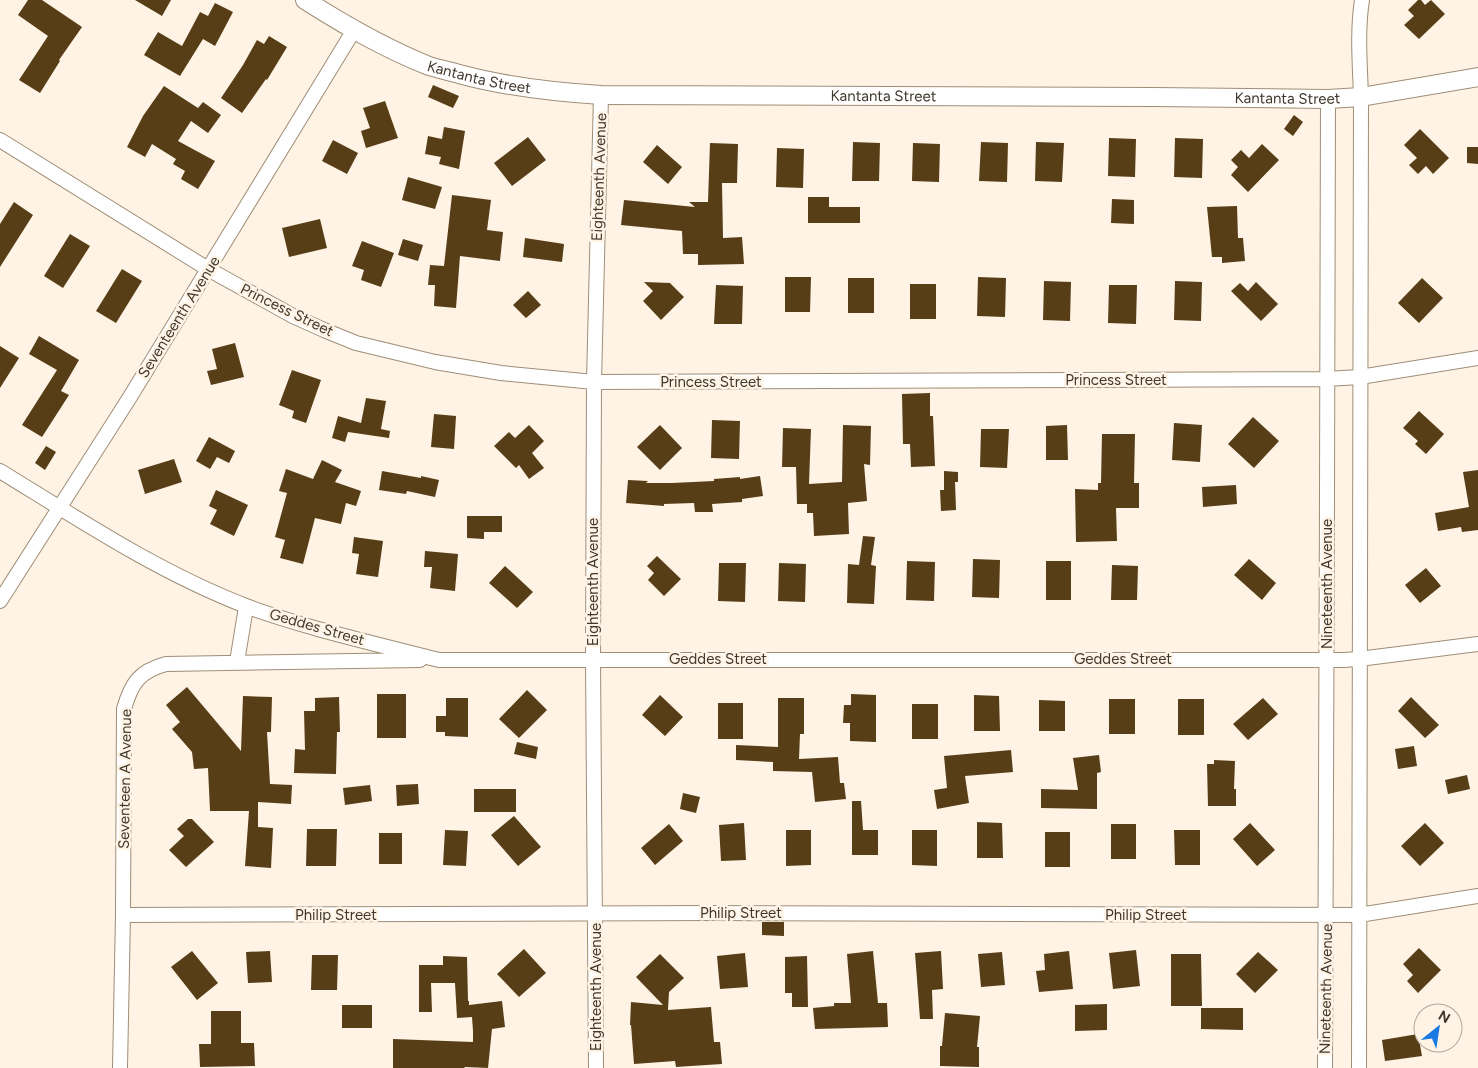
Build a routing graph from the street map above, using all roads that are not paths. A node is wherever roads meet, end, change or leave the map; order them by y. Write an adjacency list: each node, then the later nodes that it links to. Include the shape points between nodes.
1 (305, 0): 3 (street, Kantanta Street)
2 (1362, 0): 6 (street, via 1359,45)
3 (354, 30): 5 (street, Kantanta Street, via 431,66 484,81); 9 (street, Seventeenth Avenue)
4 (1478, 77): 6 (street, Kantanta Street)
5 (602, 96): 7 (street, Kantanta Street); 13 (street, Eighteenth Avenue)
6 (1361, 97): 7 (street, Kantanta Street); 11 (street)
7 (1328, 99): 12 (street, Nineteenth Avenue)
8 (0, 140): 9 (street, Princess Street)
9 (208, 269): 13 (street, Princess Street, via 293,316 356,342 434,362 501,373); 15 (street, Seventeenth Avenue)
10 (1478, 358): 11 (street, Princess Street)
11 (1360, 377): 12 (street, Princess Street); 20 (street)
12 (1326, 379): 13 (street, Princess Street); 22 (street, Nineteenth Avenue)
13 (594, 382): 19 (street, Eighteenth Avenue)
14 (0, 471): 15 (street, Geddes Street)
15 (59, 508): 16 (street, Seventeenth Avenue); 17 (street, Geddes Street, via 169,572)
16 (0, 601)
17 (246, 606): 21 (street, Geddes Street, via 319,629); 23 (street)
18 (1478, 644): 20 (street, Geddes Street)
19 (593, 659): 21 (street, Geddes Street); 22 (street, Geddes Street); 25 (street, Eighteenth Avenue)
20 (1359, 659): 22 (street, Geddes Street); 27 (street)
21 (440, 660): 23 (street, Seventeen A Avenue)
22 (1327, 660): 28 (street, Nineteenth Avenue)
23 (237, 662): 26 (street, Seventeen A Avenue, via 156,666 137,680 128,693 124,709)
24 (1478, 896): 27 (street, Philip Street)
25 (596, 914): 26 (street, Philip Street); 28 (street, Philip Street); 30 (street, Eighteenth Avenue)
26 (123, 915): 29 (street, Seventeen A Avenue)
27 (1359, 915): 28 (street, Philip Street); 32 (street)
28 (1327, 916): 31 (street, Nineteenth Avenue)
29 (120, 1068)
30 (596, 1068)
31 (1325, 1068)
32 (1358, 1068)

